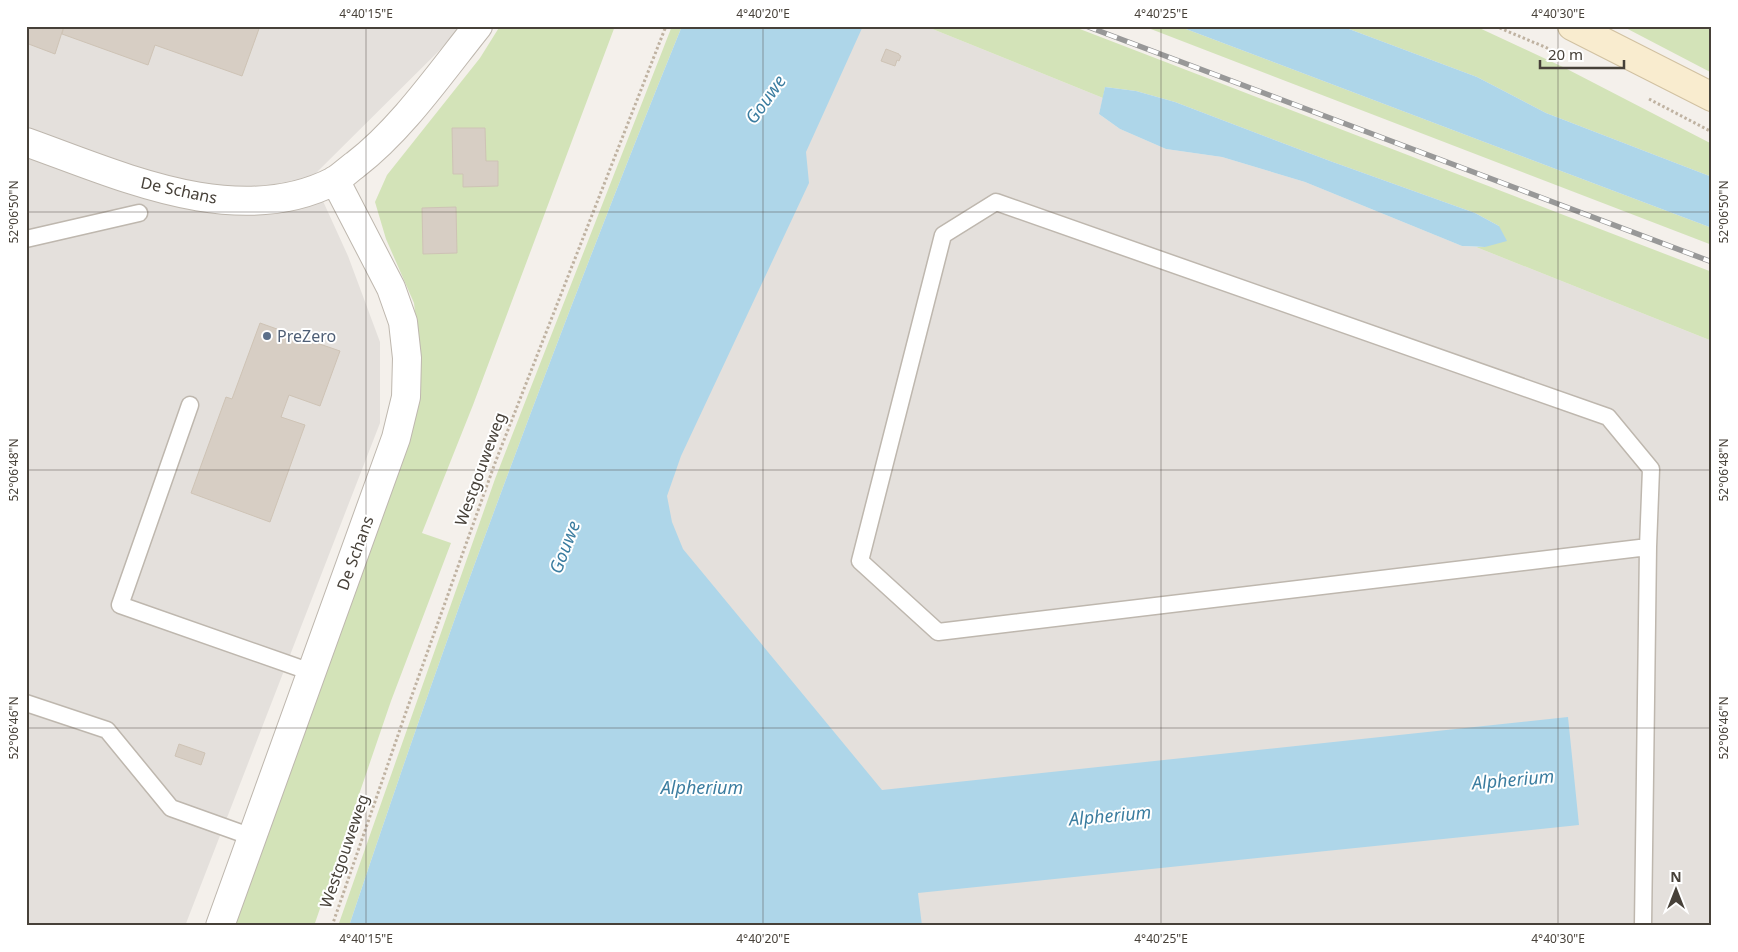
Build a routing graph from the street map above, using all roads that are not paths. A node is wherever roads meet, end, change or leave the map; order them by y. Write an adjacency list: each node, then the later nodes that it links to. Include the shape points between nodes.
1 (478, 26): 5 (street, De Schans, via 399,124)
2 (1572, 26): 3 (main road)
3 (1712, 96)
4 (26, 142): 5 (street, De Schans, via 148,186 228,200 276,200)
5 (335, 180): 10 (street, De Schans, via 391,288 402,322 407,358 406,396 396,438)
6 (139, 213): 7 (lane)
7 (26, 239)
8 (190, 405): 10 (lane, via 120,605)
9 (1648, 547): 9 (lane, via 1650,468 1608,417 996,202 943,235 860,561 938,632); 14 (lane)
10 (311, 672): 12 (street, De Schans)
11 (26, 703): 12 (lane, via 107,730 171,808)
12 (252, 837): 13 (street, De Schans)
13 (220, 926)
14 (1644, 926)

